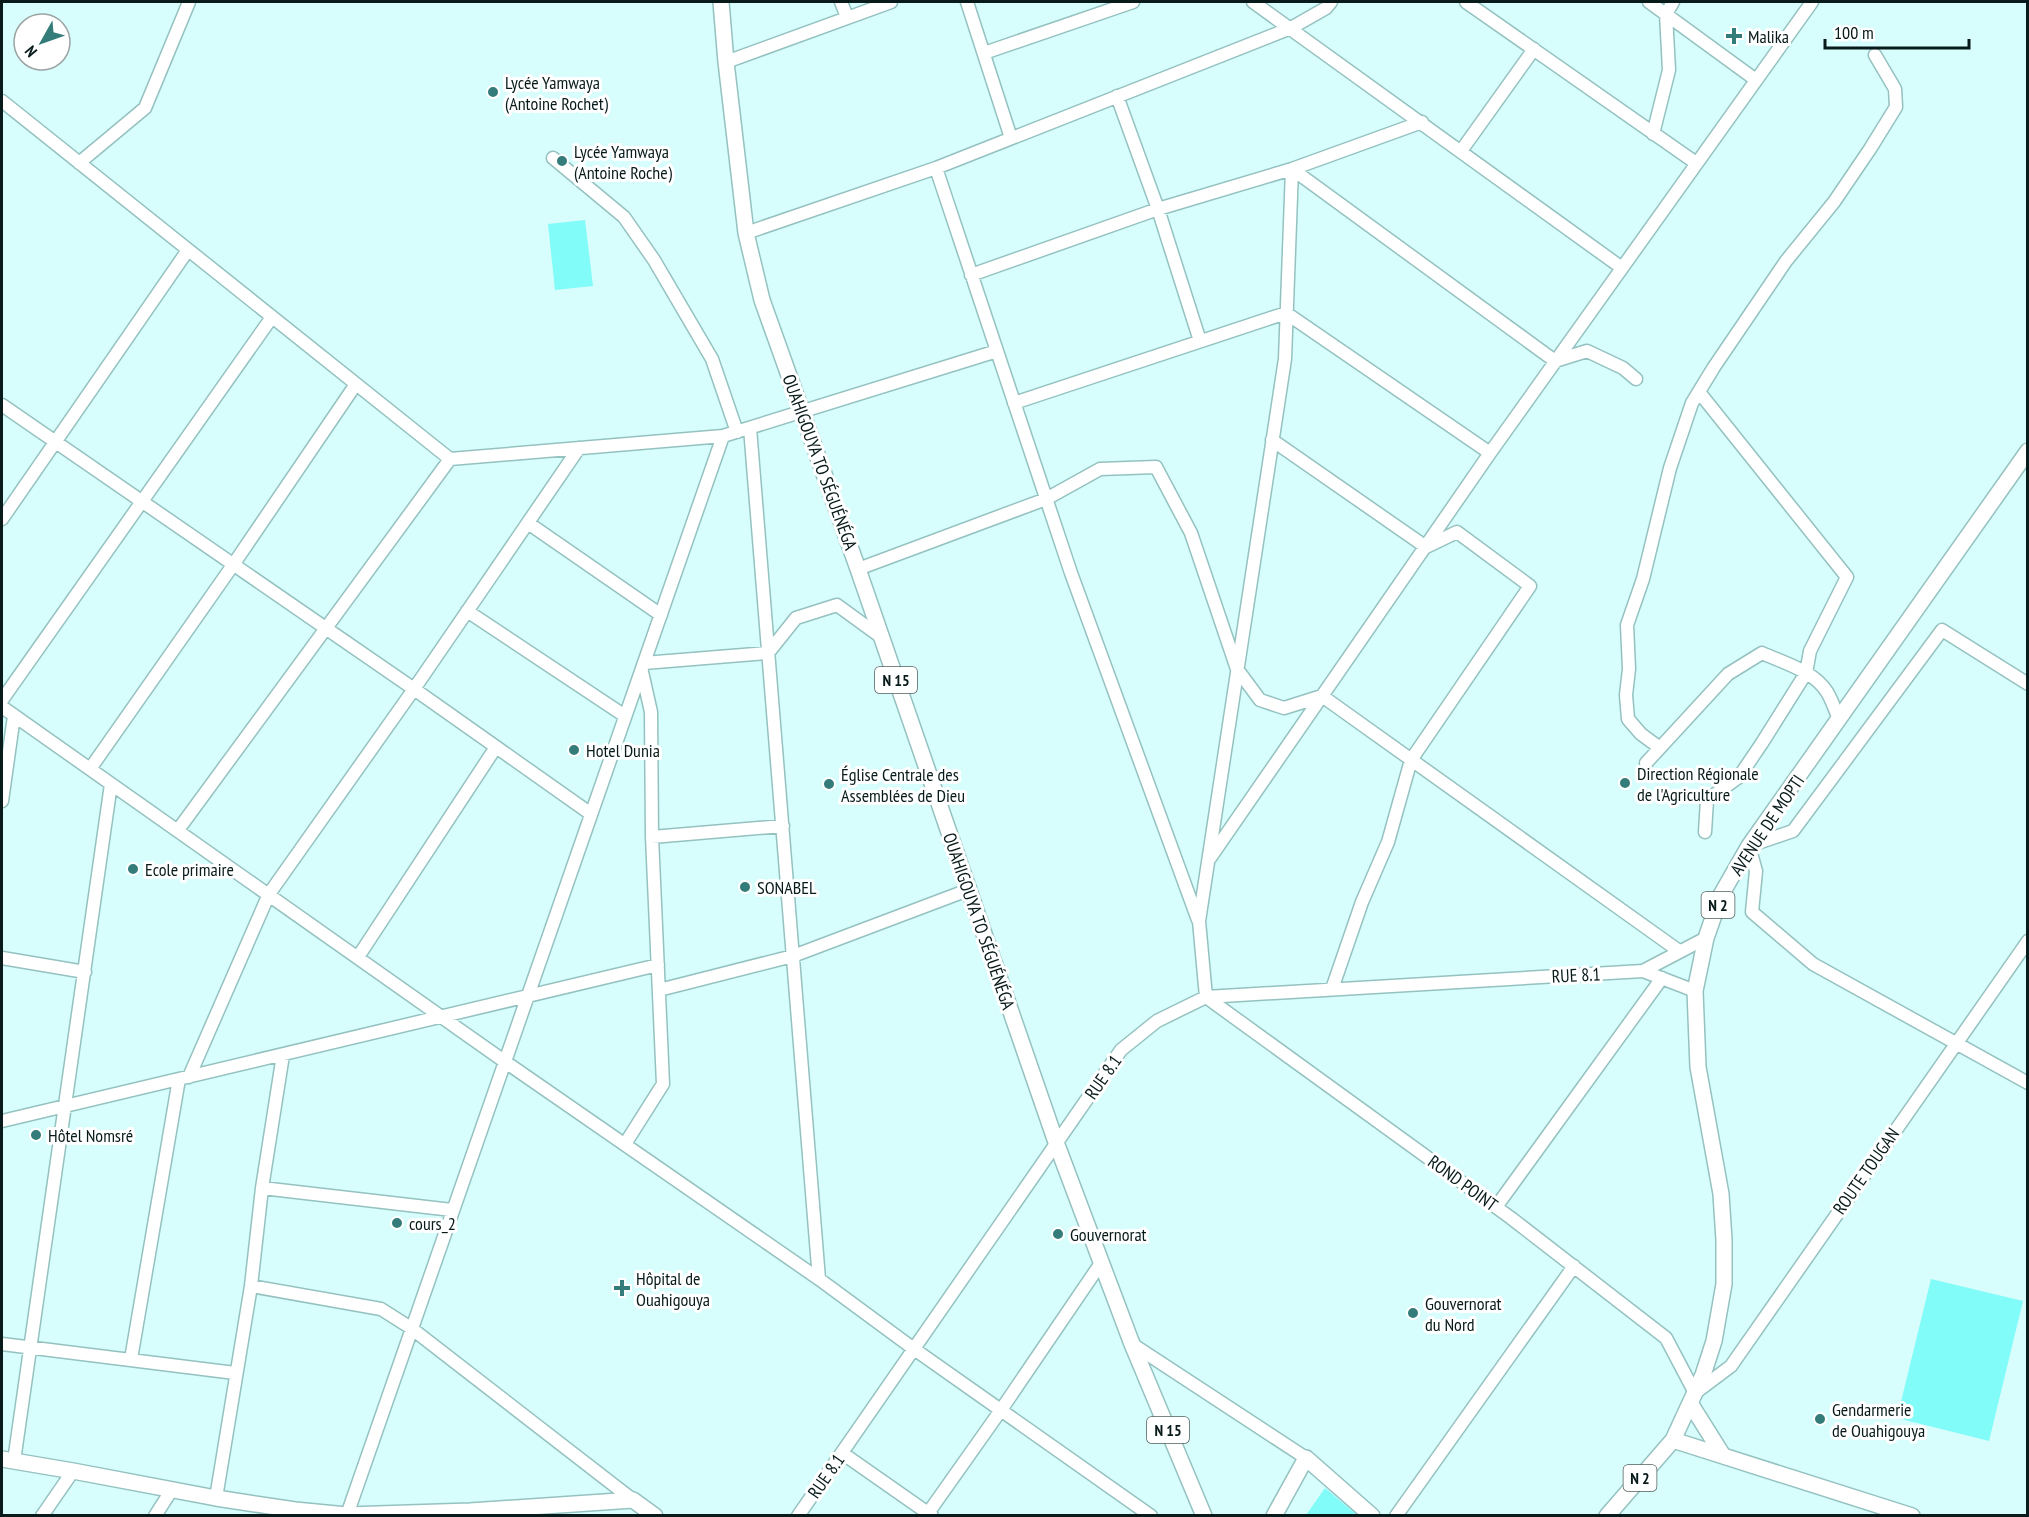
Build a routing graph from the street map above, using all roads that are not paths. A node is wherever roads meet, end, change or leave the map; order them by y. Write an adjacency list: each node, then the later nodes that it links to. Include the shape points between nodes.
1 (189, 2): 28 (street, via 145,108)
2 (721, 2): 19 (main road, OUAHIGOUYA TO SÉGUÉNÉGA / N 15)
3 (841, 2): 14 (street)
4 (891, 2): 14 (street)
5 (967, 2): 17 (street)
6 (1133, 2): 17 (street)
7 (1253, 2): 15 (street)
8 (1330, 2): 15 (street)
9 (1649, 2): 13 (street)
10 (1674, 2): 13 (street)
11 (1812, 2): 20 (street)
12 (1473, 3): 16 (street)
13 (1666, 14): 20 (street); 24 (street, via 1669,70)
14 (847, 17): 19 (street)
15 (1291, 28): 21 (street); 23 (street)
16 (1534, 49): 24 (street); 26 (street)
17 (984, 53): 25 (street)
18 (1875, 55): 44 (street, via 1895,88 1896,107 1834,202 1786,261)
19 (726, 62): 33 (main road, OUAHIGOUYA TO SÉGUÉNÉGA / N 15)
20 (1756, 80): 29 (street)
21 (1117, 96): 25 (street); 32 (street)
22 (2, 100): 28 (street)
23 (1422, 122): 26 (street); 31 (street)
24 (1653, 134): 29 (street)
25 (1011, 138): 30 (street)
26 (1461, 151): 35 (street)
27 (553, 158): 49 (street, via 624,217 654,260 712,359)
28 (79, 163): 34 (street)
29 (1696, 163): 35 (street)
30 (936, 168): 33 (street); 36 (street)
31 (1292, 168): 32 (street); 37 (street); 41 (street)
32 (1158, 209): 36 (street); 39 (street)
33 (746, 233): 47 (main road, OUAHIGOUYA TO SÉGUÉNÉGA / N 15, via 762,300)
34 (188, 250): 38 (street); 52 (street)
35 (1622, 268): 41 (street)
36 (971, 275): 40 (street)
37 (1286, 313): 39 (street); 51 (street, via 1285,359); 55 (street)
38 (272, 317): 43 (street); 58 (street)
39 (1200, 341): 45 (street)
40 (997, 351): 45 (street); 47 (street)
41 (1555, 362): 42 (street, via 1587,351 1623,368); 55 (street)
42 (1636, 379)
43 (356, 384): 56 (street); 62 (street)
44 (1699, 392): 71 (street, via 1847,577 1810,651); 81 (street, via 1670,468 1643,579 1627,625 1628,719)
45 (1014, 403): 57 (street)
46 (2, 405): 52 (street)
47 (803, 412): 48 (street); 63 (main road, OUAHIGOUYA TO SÉGUÉNÉGA / N 15)
48 (750, 428): 49 (street); 68 (street)
49 (737, 432): 50 (street)
50 (723, 436): 53 (street); 65 (street)
51 (1272, 440): 61 (street); 70 (street)
52 (54, 441): 58 (street); 59 (street)
53 (579, 448): 56 (street); 60 (street)
54 (2028, 451): 79 (main road, AVENUE DE MOPTI / N 2)
55 (1490, 453): 61 (street)
56 (450, 459): 66 (street)
57 (1046, 499): 63 (street); 70 (street, via 1100,469 1156,467 1191,533); 96 (street)
58 (142, 501): 62 (street); 75 (street)
59 (2, 519)
60 (528, 523): 64 (street); 65 (street)
61 (1426, 547): 74 (street); 82 (street, via 1457,532 1530,586)
62 (233, 565): 66 (street); 84 (street)
63 (858, 568): 67 (main road, OUAHIGOUYA TO SÉGUÉNÉGA / N 15)
64 (467, 611): 73 (street); 78 (street)
65 (661, 615): 69 (street)
66 (326, 629): 73 (street); 89 (street)
67 (881, 637): 68 (street, via 837,605 796,618); 94 (main road, OUAHIGOUYA TO SÉGUÉNÉGA / N 15)
68 (768, 653): 69 (street); 88 (street)
69 (643, 668): 78 (street); 91 (street, via 651,712)
70 (1237, 669): 74 (street, via 1260,700 1284,708); 93 (street)
71 (1806, 673): 79 (street, via 1819,681); 81 (street, via 1762,653 1728,674); 90 (street, via 1739,777 1707,800)
72 (2028, 684): 92 (street, via 1942,630 1793,831)
73 (414, 689): 80 (street); 95 (street)
74 (1322, 696): 82 (street); 93 (street)
75 (2, 700)
76 (2, 707): 77 (street)
77 (14, 716): 84 (street); 86 (street)
78 (625, 716): 87 (street)
79 (1839, 718): 92 (main road, AVENUE DE MOPTI / N 2)
80 (496, 747): 87 (street); 101 (street)
81 (1660, 748): 83 (street)
82 (1411, 760): 99 (street); 107 (street, via 1388,842)
83 (1646, 763)
84 (90, 769): 85 (street)
85 (111, 784): 89 (street); 105 (street)
86 (2, 801)
87 (591, 814): 110 (street)
88 (783, 826): 91 (street); 100 (street)
89 (178, 830): 95 (street)
90 (1705, 832)
91 (652, 837): 103 (street)
92 (1749, 846): 97 (main road, AVENUE DE MOPTI / N 2, via 1721,895); 113 (street, via 1756,871 1752,912 1813,964)
93 (1208, 862): 96 (street)
94 (968, 890): 100 (street); 121 (main road, OUAHIGOUYA TO SÉGUÉNÉGA / N 15)
95 (269, 894): 101 (street); 116 (street)
96 (1198, 921): 111 (street)
97 (1706, 938): 99 (street, RUE 8.1); 109 (main road, AVENUE DE MOPTI / N 2)
98 (2028, 940): 113 (street, ROUTE TOUGAN)
99 (1679, 951): 104 (street, RUE 8.1)
100 (793, 956): 108 (street); 127 (street)
101 (358, 957): 112 (street)
102 (2, 958): 105 (street)
103 (658, 965): 108 (street); 110 (street)
104 (1643, 970): 106 (street, RUE 8.1); 107 (street, RUE 8.1)
105 (85, 972): 118 (street)
106 (1662, 978): 109 (street, RUE 8.1); 123 (street)
107 (1332, 989): 111 (street, RUE 8.1)
108 (660, 990): 120 (street, via 663,1084)
109 (1695, 991): 136 (main road, AVENUE DE MOPTI / N 2, via 1698,1067 1721,1194 1724,1284 1714,1341)
110 (527, 996): 112 (street); 115 (street)
111 (1206, 997): 121 (street, RUE 8.1, via 1157,1021 1121,1050); 123 (street, ROND POINT)
112 (441, 1015): 114 (street); 115 (street)
113 (1954, 1044): 117 (street); 136 (street, ROUTE TOUGAN, via 1731,1366)
114 (283, 1055): 116 (street); 122 (street)
115 (504, 1061): 120 (street); 124 (street)
116 (184, 1078): 118 (street); 134 (street)
117 (2028, 1083)
118 (66, 1106): 119 (street); 132 (street)
119 (2, 1121)
120 (625, 1144): 127 (street)
121 (1057, 1145): 125 (main road, OUAHIGOUYA TO SÉGUÉNÉGA / N 15); 133 (street, RUE 8.1)
122 (262, 1188): 124 (street); 128 (street)
123 (1496, 1207): 126 (street, ROND POINT)
124 (452, 1210): 129 (street)
125 (1101, 1263): 131 (main road, OUAHIGOUYA TO SÉGUÉNÉGA / N 15); 137 (street)
126 (1574, 1266): 136 (street, ROND POINT, via 1666,1338); 159 (street)
127 (819, 1279): 133 (street)
128 (251, 1286): 129 (street, via 381,1309); 135 (street)
129 (411, 1328): 146 (street); 151 (street)
130 (2, 1344): 132 (street)
131 (1132, 1344): 141 (street); 156 (main road, OUAHIGOUYA TO SÉGUÉNÉGA / N 15)
132 (31, 1348): 134 (street); 142 (street)
133 (914, 1349): 137 (street); 139 (street, RUE 8.1)
134 (131, 1359): 135 (street)
135 (236, 1373): 145 (street)
136 (1693, 1398): 138 (main road, AVENUE DE MOPTI / N 2); 140 (main road)
137 (1001, 1410): 154 (street); 155 (street)
138 (1673, 1440): 140 (main road); 160 (main road, AVENUE DE MOPTI / N 2)
139 (842, 1453): 153 (street, RUE 8.1); 154 (street)
140 (1722, 1454): 148 (main road)
141 (1306, 1458): 157 (main road); 158 (main road)
142 (8, 1460): 143 (main road)
143 (73, 1471): 144 (main road); 149 (street)
144 (171, 1491): 145 (main road); 150 (street)
145 (216, 1498): 151 (main road)
146 (633, 1500): 147 (main road); 152 (main road)
147 (469, 1513): 151 (main road)
148 (1894, 1513): 161 (main road)
149 (42, 1515)
150 (155, 1515)
151 (347, 1515)
152 (655, 1515)
153 (798, 1515)
154 (929, 1515)
155 (1151, 1515)
156 (1204, 1515)
157 (1274, 1515)
158 (1372, 1515)
159 (1396, 1515)
160 (1608, 1515)
161 (1912, 1515)

